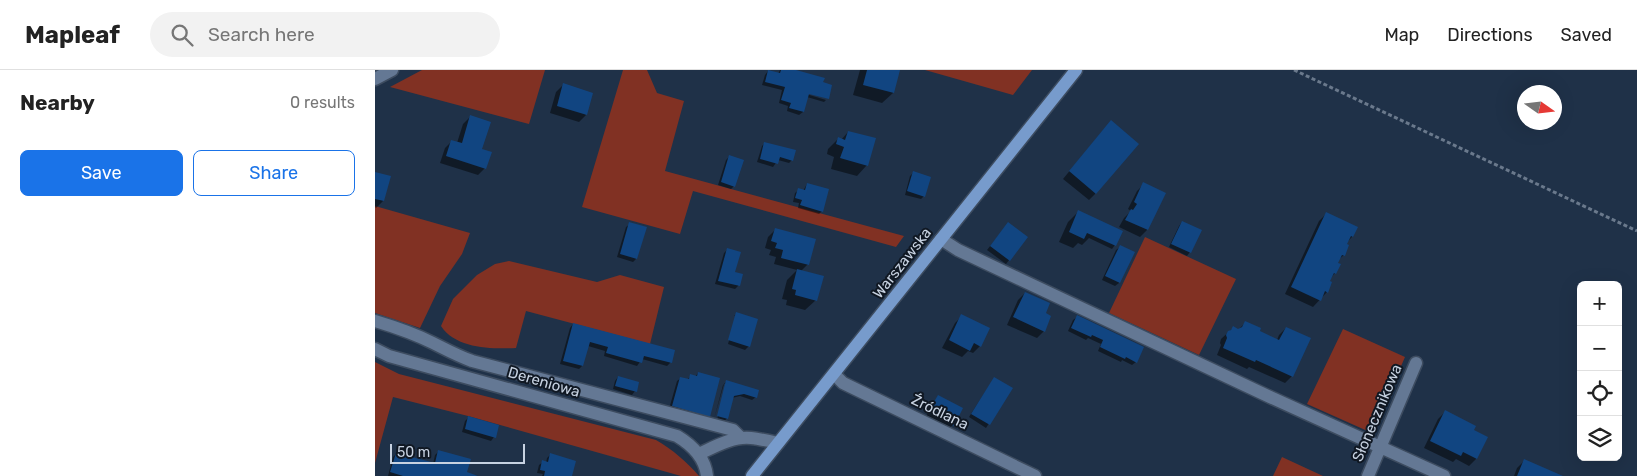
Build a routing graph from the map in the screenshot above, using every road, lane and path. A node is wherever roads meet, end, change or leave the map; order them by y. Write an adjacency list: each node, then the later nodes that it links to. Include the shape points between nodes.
1 (393, 70): 4 (street)
2 (1076, 70): 6 (main road, Warszawska)
3 (1294, 70): 5 (path)
4 (375, 79)
5 (1637, 231)
6 (941, 239): 10 (main road, Warszawska); 13 (street)
7 (375, 321): 11 (street, via 432,342 456,356 733,430)
8 (375, 349): 14 (street, Dereniowa, via 389,356 677,436)
9 (1416, 363): 13 (street, Słonecznikowa)
10 (834, 374): 12 (main road, Warszawska); 17 (street, Źródlana, via 843,384)
11 (741, 438): 12 (street); 14 (street)
12 (778, 443): 16 (main road, Warszawska)
13 (1381, 447): 18 (street, Słonecznikowa); 19 (street)
14 (699, 454): 15 (street, Dereniowa)
15 (707, 476)
16 (752, 476)
17 (1035, 476)
18 (1368, 476)
19 (1444, 476)

